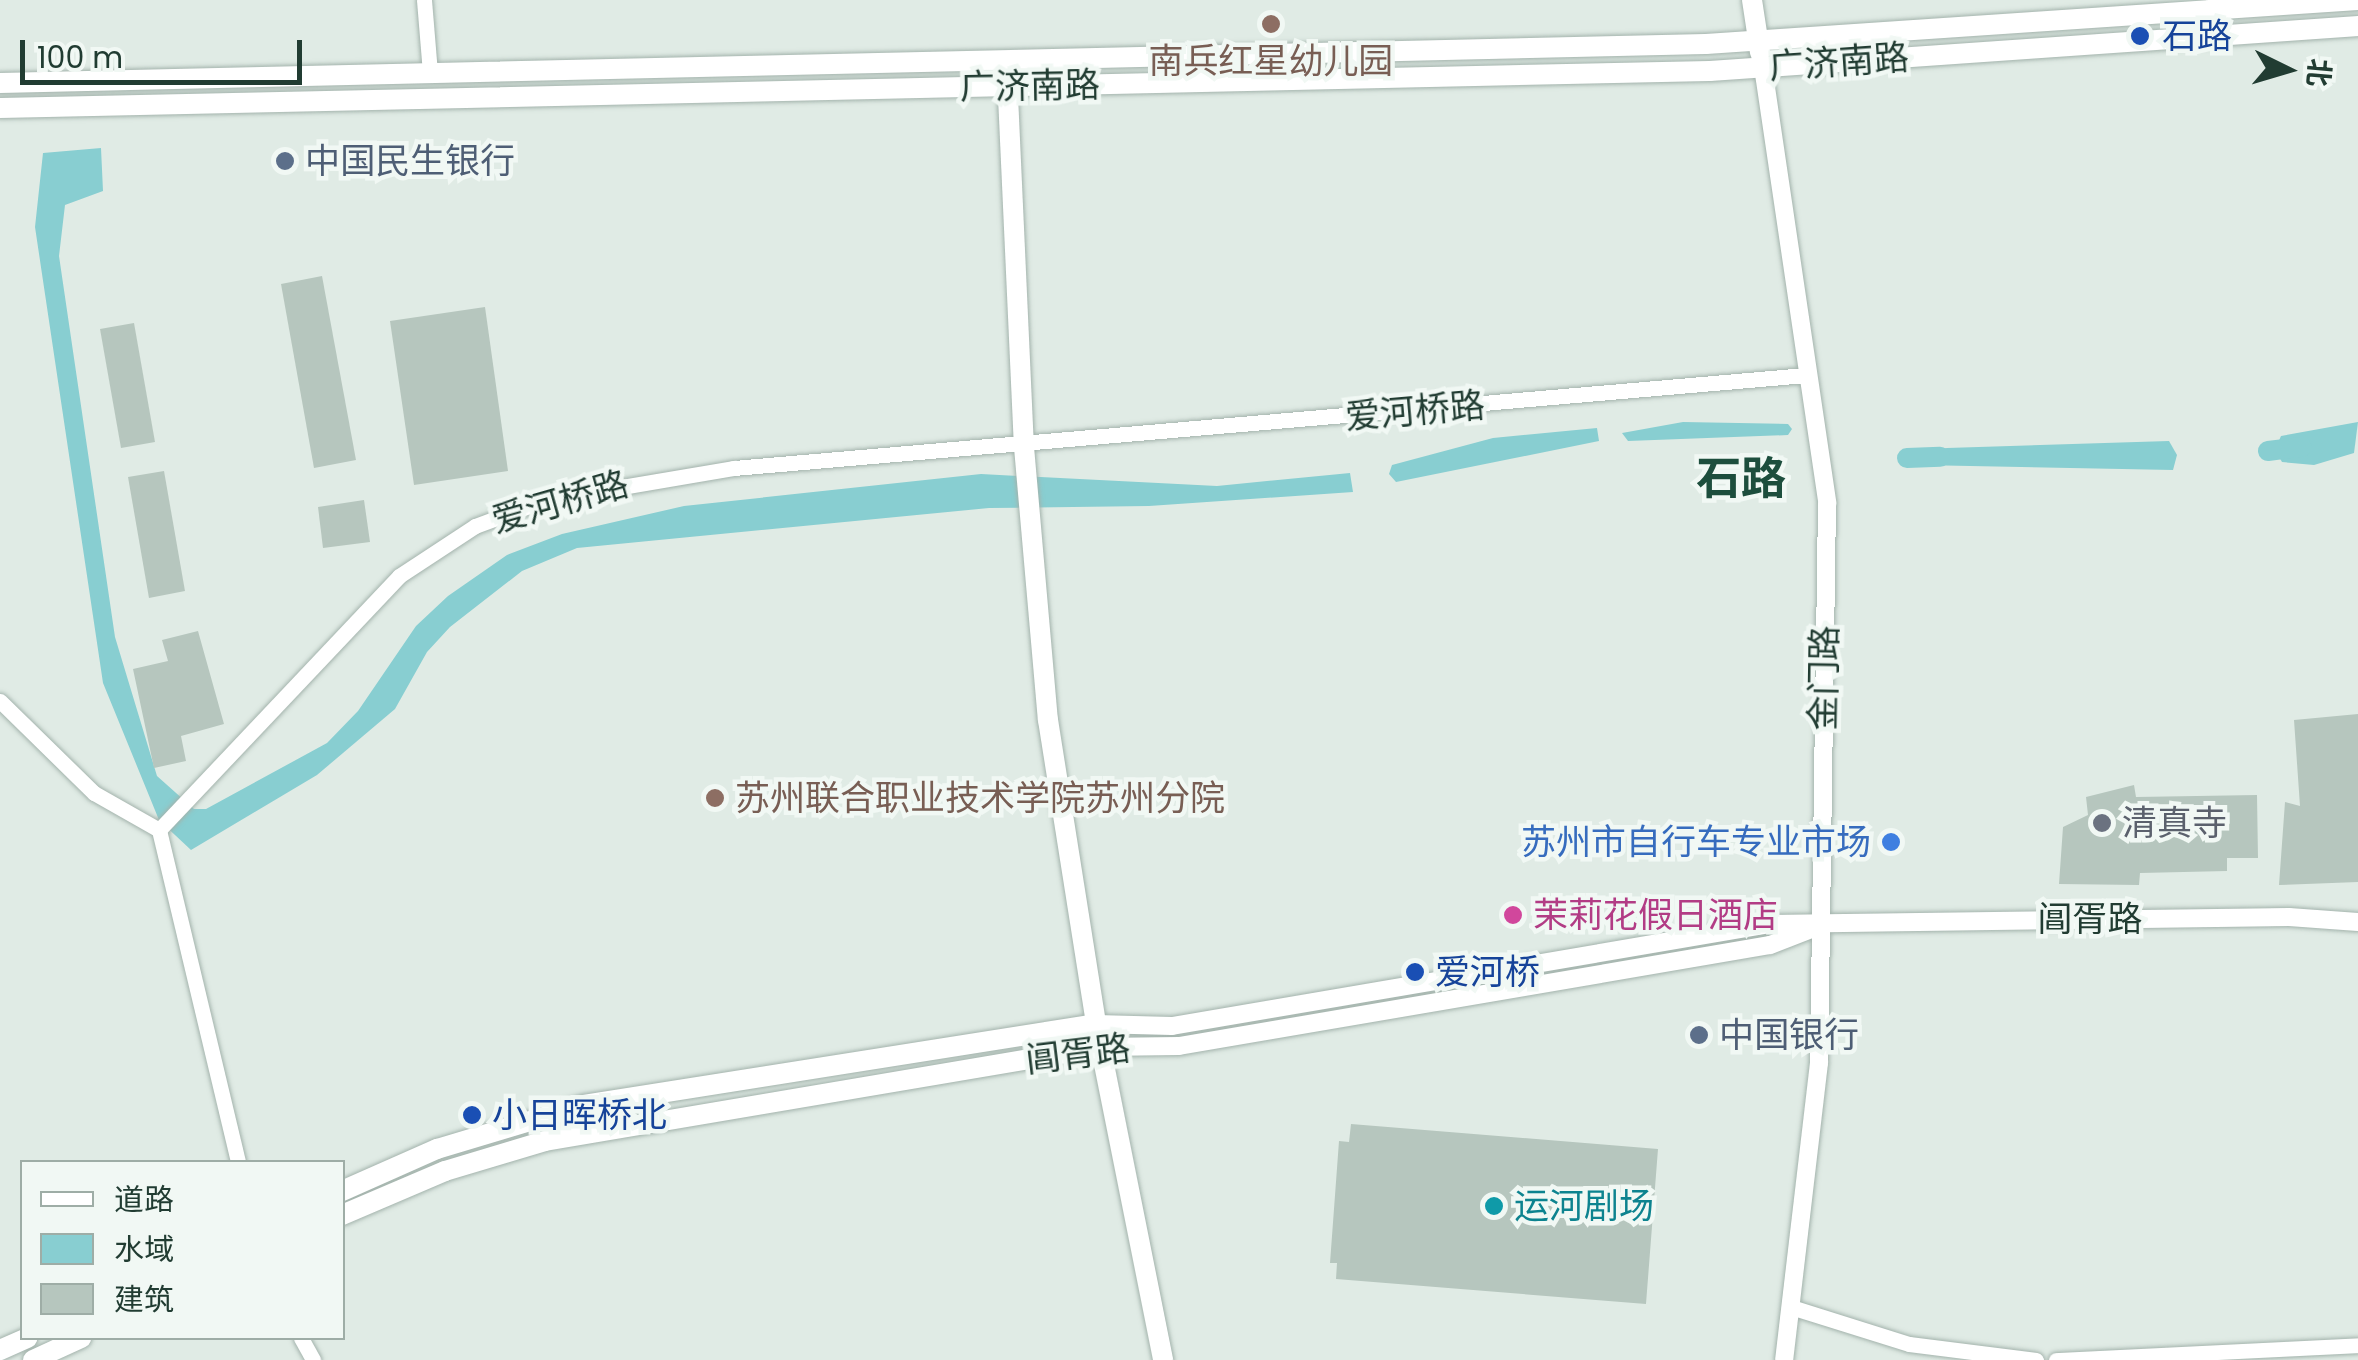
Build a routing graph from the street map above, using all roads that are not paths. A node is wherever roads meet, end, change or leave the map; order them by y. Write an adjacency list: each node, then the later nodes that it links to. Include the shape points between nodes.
1 (424, 0): 8 (street)
2 (1752, 0): 5 (main road, 金门路)
3 (2358, 0): 5 (main road, 广济南路)
4 (2358, 26): 7 (main road, 广济南路)
5 (1759, 40): 6 (main road, 广济南路); 7 (main road, 金门路)
6 (1006, 61): 8 (main road, 广济南路); 10 (main road)
7 (1763, 67): 10 (main road, 广济南路); 12 (street, 金门路)
8 (430, 73): 9 (main road, 广济南路)
9 (0, 82)
10 (1007, 86): 11 (main road, 广济南路); 13 (main road)
11 (0, 108)
12 (1806, 375): 13 (street, 爱河桥路); 17 (street, 金门路, via 1826,503)
13 (1025, 454): 15 (street, 爱河桥路, via 673,474 506,512 399,576); 18 (main road, via 1050,738)
14 (0, 701): 15 (street, via 94,793)
15 (160, 828): 20 (street)
16 (2358, 922): 17 (street, 阊胥路, via 2289,917)
17 (1821, 925): 18 (street, 阊胥路, via 1770,924 1172,1026); 19 (street, 阊胥路, via 1770,945 1218,1039); 23 (street, 金门路, via 1819,1063)
18 (1096, 1024): 19 (main road); 21 (main road, 阊胥路, via 584,1105 437,1149)
19 (1101, 1047): 22 (main road, 阊胥路, via 560,1138 446,1171); 27 (main road)
20 (238, 1160)
21 (345, 1189)
22 (345, 1215)
23 (1791, 1307): 28 (street, 金门路); 29 (street, via 1909,1344)
24 (77, 1340): 26 (main road)
25 (2358, 1345): 30 (street)
26 (33, 1360)
27 (1163, 1360)
28 (1784, 1360)
29 (2036, 1360)
30 (2056, 1360)

